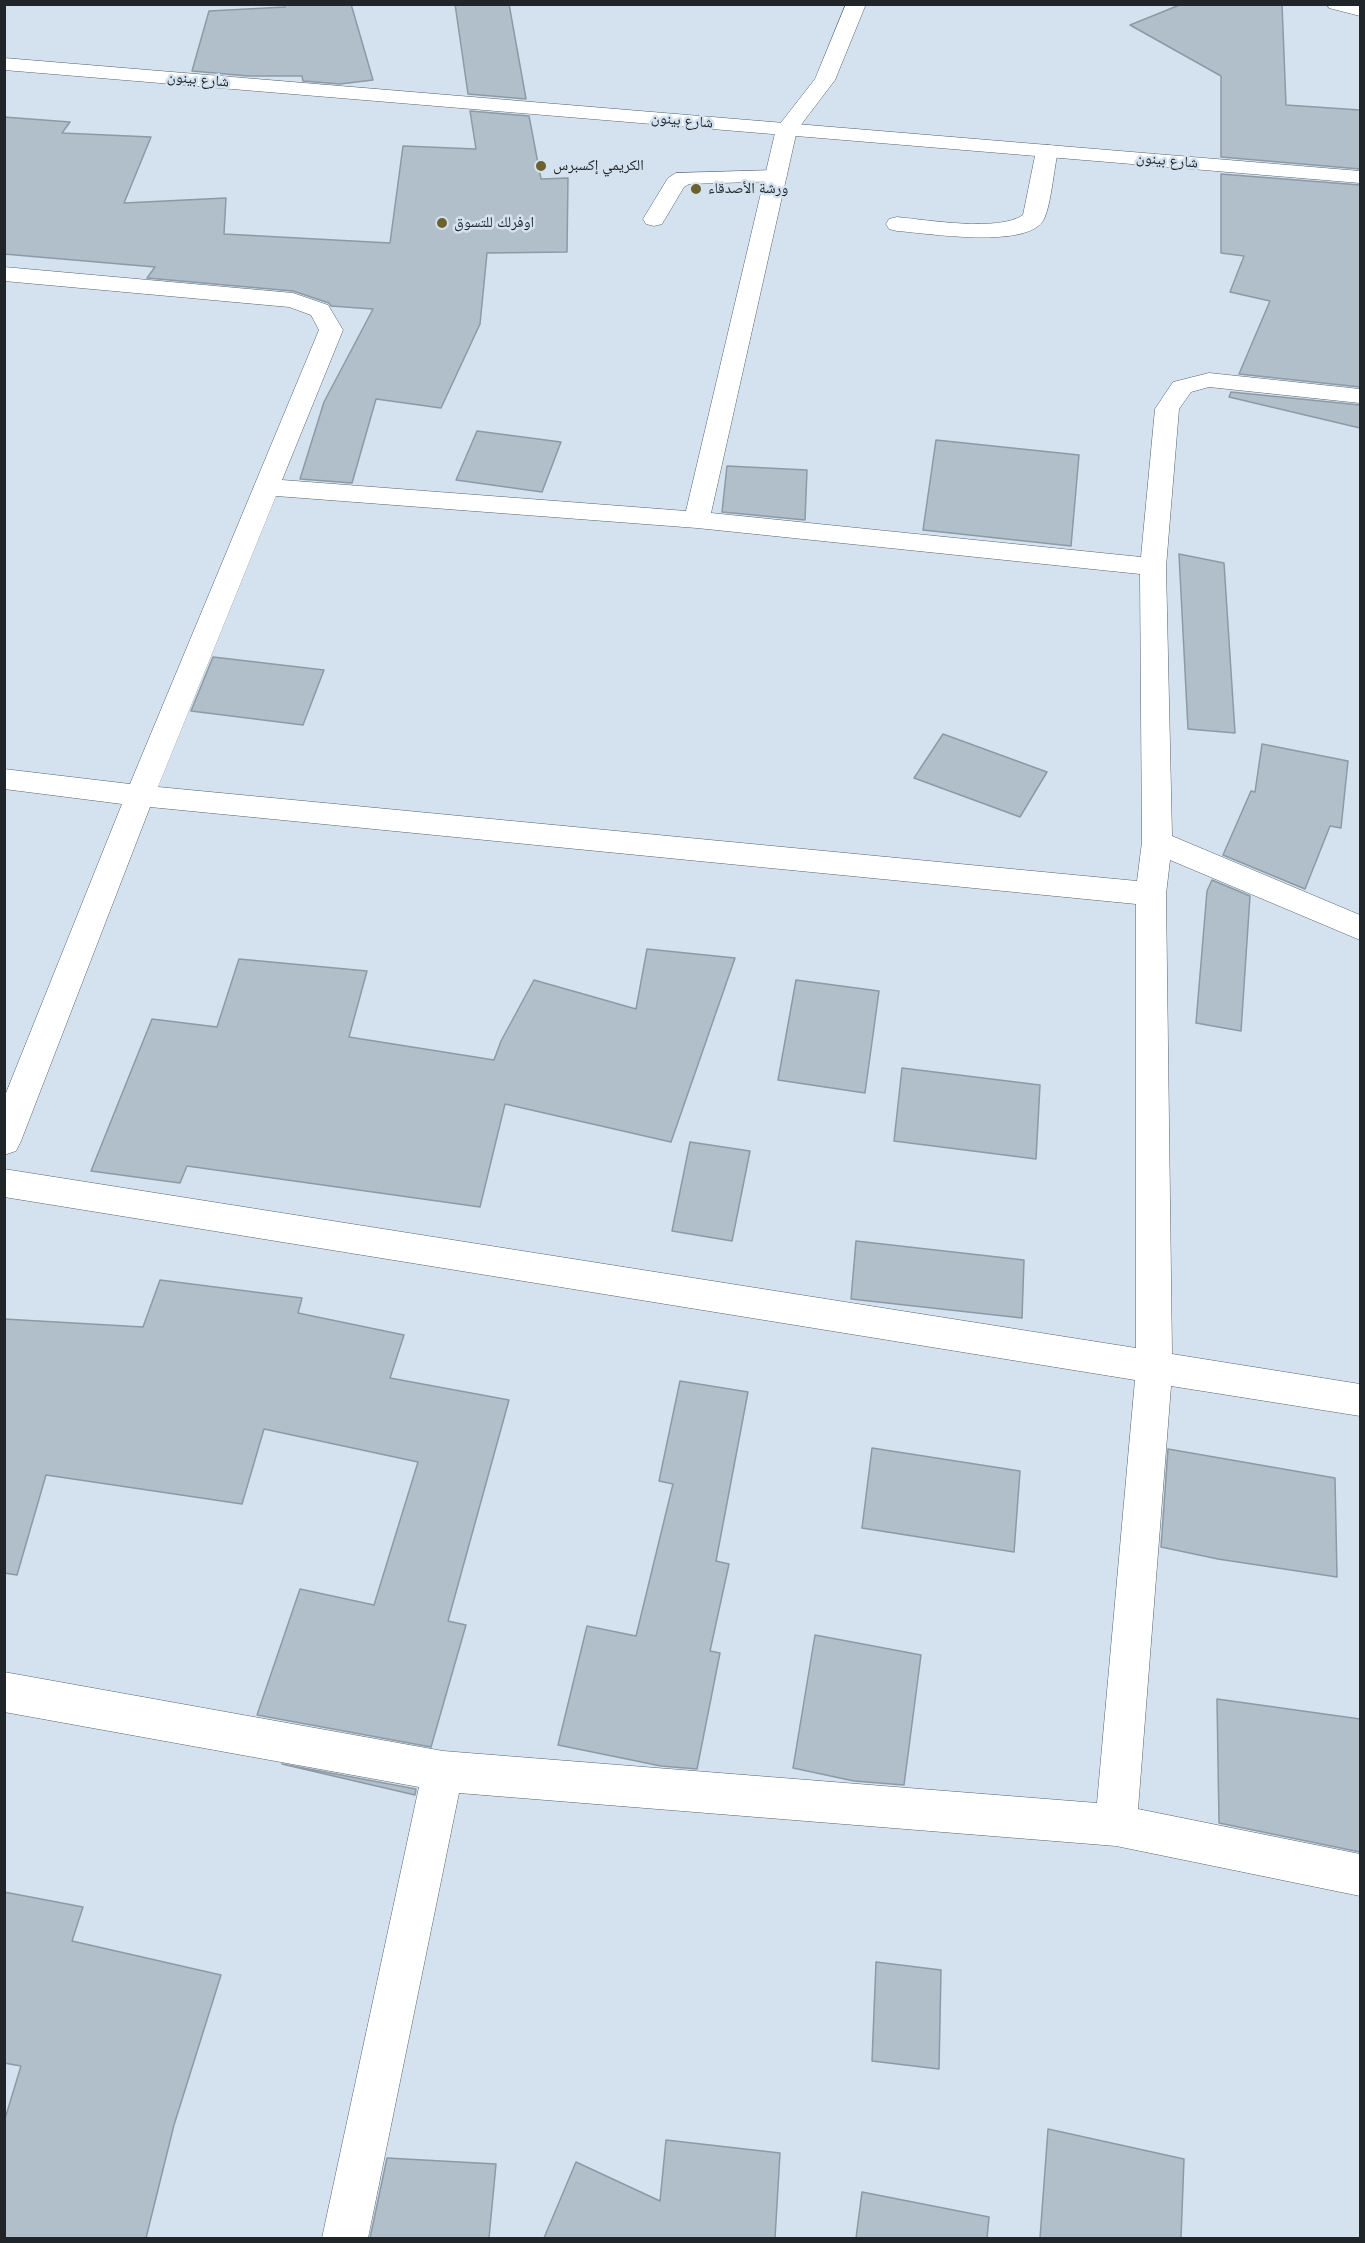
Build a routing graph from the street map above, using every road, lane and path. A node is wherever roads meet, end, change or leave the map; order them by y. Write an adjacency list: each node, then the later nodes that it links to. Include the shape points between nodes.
1 (856, 4): 5 (street, via 825,80)
2 (1336, 4): 3 (street)
3 (1360, 10)
4 (4, 64): 5 (street, شارع بينون)
5 (787, 129): 6 (street, شارع بينون); 7 (street)
6 (1047, 151): 8 (street, شارع بينون); 10 (street, via 1034,218 1021,228 993,231)
7 (776, 176): 9 (street, via 684,178 676,183); 14 (street)
8 (1360, 177)
9 (654, 219)
10 (897, 225)
11 (4, 274): 13 (street, via 293,300 320,310 331,330)
12 (1360, 396): 15 (street, via 1209,380 1182,387 1167,409)
13 (265, 487): 14 (street); 17 (street)
14 (697, 520): 15 (street)
15 (1153, 567): 18 (street)
16 (4, 779): 17 (street)
17 (141, 796): 19 (street); 21 (street)
18 (1157, 842): 19 (street); 20 (street)
19 (1151, 894): 23 (street)
20 (1360, 928)
21 (4, 1141)
22 (4, 1183): 23 (street)
23 (1154, 1368): 24 (street); 27 (street)
24 (1360, 1400)
25 (4, 1692): 26 (street)
26 (443, 1771): 27 (street); 29 (street)
27 (1116, 1824): 28 (street)
28 (1360, 1875)
29 (345, 2238)

